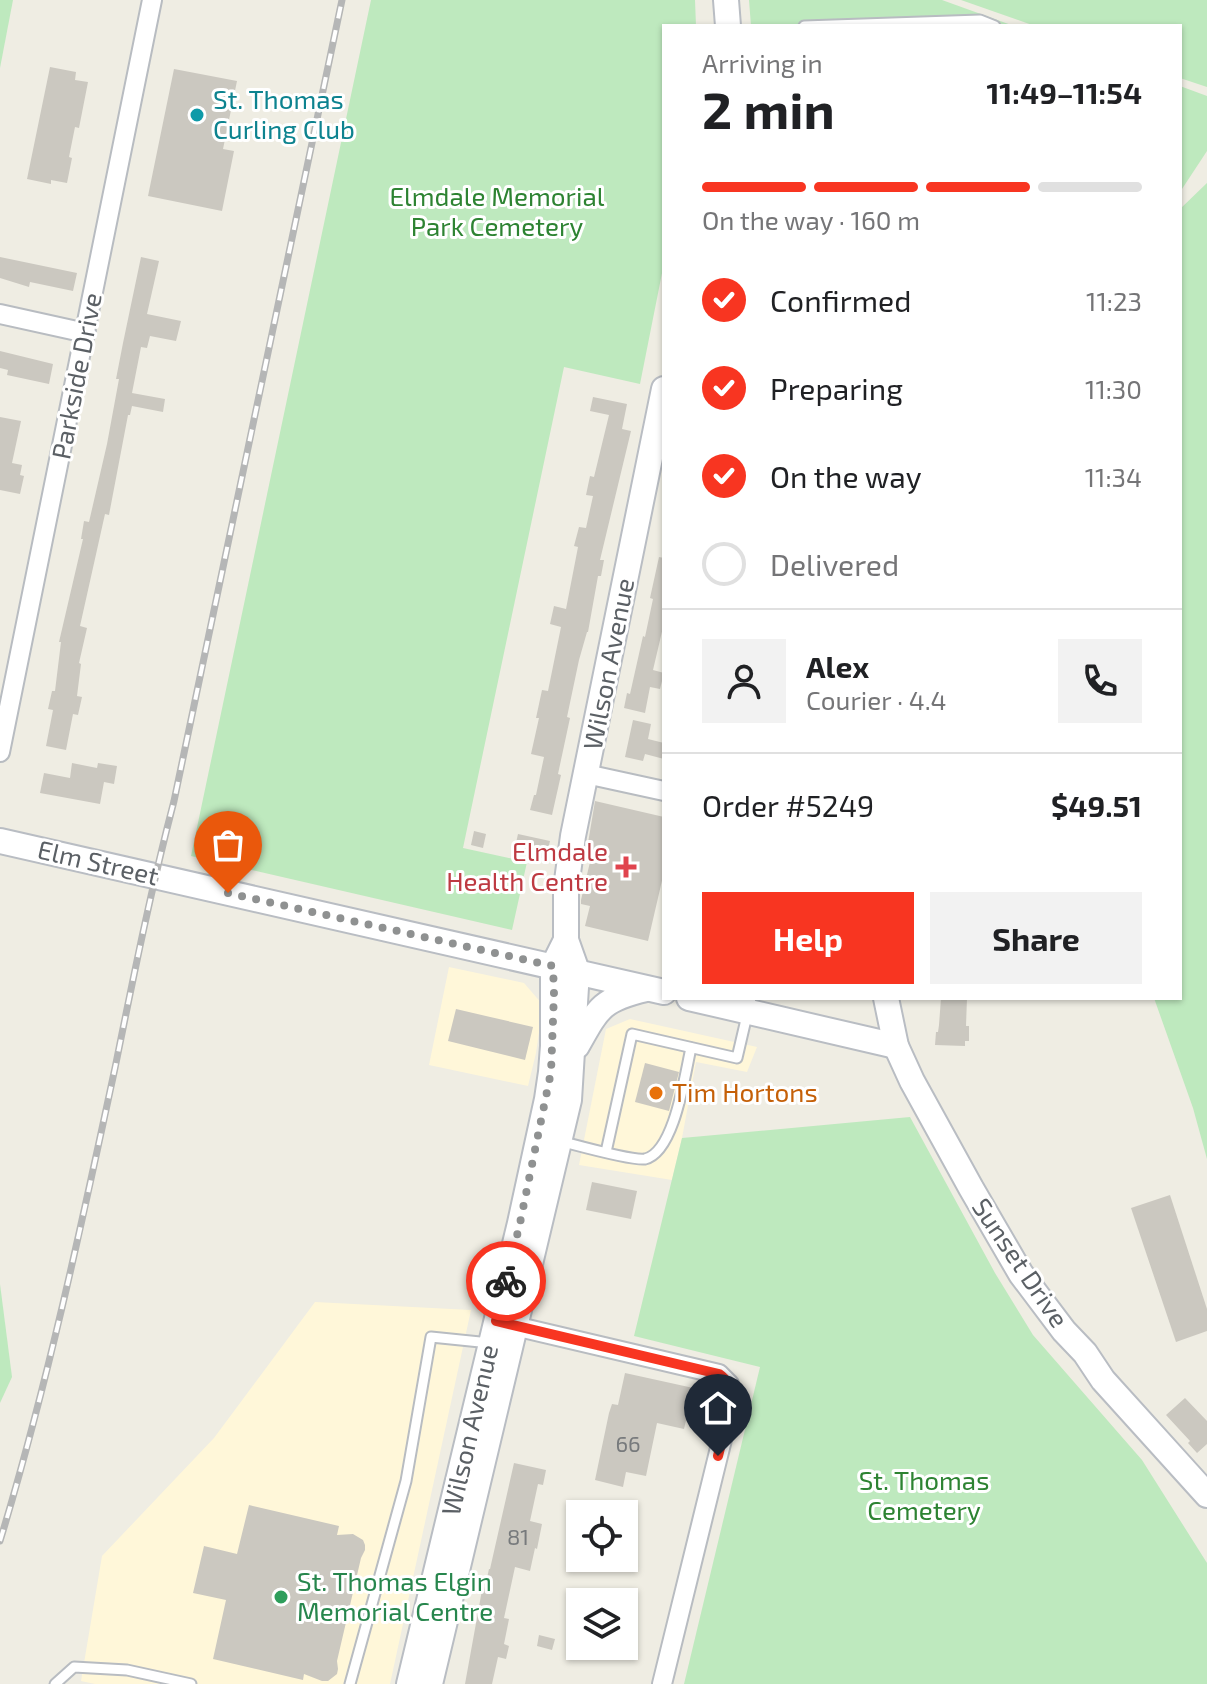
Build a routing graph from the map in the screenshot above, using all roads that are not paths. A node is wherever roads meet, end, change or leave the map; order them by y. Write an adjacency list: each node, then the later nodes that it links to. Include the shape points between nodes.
1 (152, 0): 7 (street, Parkside Drive)
2 (726, 0): 3 (street)
3 (728, 24)
4 (863, 24): 5 (lane)
5 (990, 24)
6 (0, 314): 7 (street)
7 (86, 333): 9 (street, Parkside Drive)
8 (662, 399): 10 (street, Wilson Avenue)
9 (0, 752)
10 (586, 774): 11 (street); 13 (street, Wilson Avenue, via 566,888)
11 (662, 791)
12 (0, 841): 14 (street, Elm Street)
13 (566, 940): 14 (street, Wilson Avenue); 15 (street, Wilson Avenue)
14 (553, 966): 15 (street, Elm Street); 25 (street, Wilson Avenue, via 551,1072)
15 (577, 971): 16 (street, Elm Street); 22 (street, Wilson Avenue)
16 (656, 990): 22 (street, via 605,1003)
17 (706, 1000): 19 (street)
18 (886, 1000): 20 (street, Sunset Drive)
19 (750, 1005): 20 (street); 21 (lane, via 737,1058)
20 (896, 1046): 27 (street, Sunset Drive, via 1021,1274 1103,1380)
21 (691, 1048): 24 (lane, via 672,1129 663,1143 645,1159); 24 (lane, via 632,1034)
22 (574, 1052): 23 (street, Wilson Avenue)
23 (560, 1141): 24 (lane); 25 (street, Wilson Avenue)
24 (606, 1152)
25 (530, 1225): 26 (street, Wilson Avenue)
26 (501, 1330): 28 (street, Wilson Avenue); 31 (lane, via 431,1337 406,1481); 34 (street, via 719,1374 729,1384 732,1399)
27 (1207, 1495)
28 (458, 1523): 32 (street, Wilson Avenue); 33 (street, Wilson Avenue)
29 (55, 1684): 30 (lane, via 74,1667 127,1670)
30 (191, 1684)
31 (350, 1684)
32 (409, 1684)
33 (430, 1684)
34 (662, 1684)

